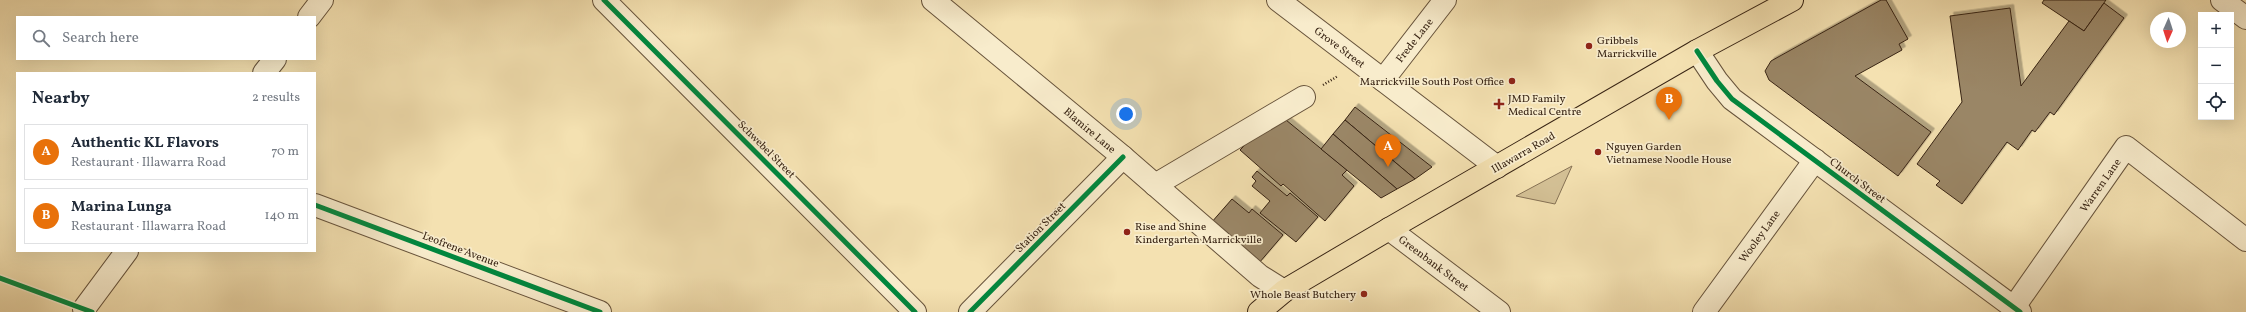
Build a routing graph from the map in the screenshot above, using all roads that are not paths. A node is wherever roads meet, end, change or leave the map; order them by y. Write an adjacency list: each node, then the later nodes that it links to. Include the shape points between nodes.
1 (322, 0): 8 (street)
2 (604, 0): 27 (street, Schwebel Street)
3 (933, 0): 15 (street, Blamire Lane)
4 (1278, 0): 13 (street, Grove Street)
5 (1446, 0): 13 (street, Frede Lane)
6 (1792, 0): 10 (main road, Illawarra Road)
7 (2222, 0): 9 (street)
8 (310, 16)
9 (2246, 18)
10 (1697, 51): 16 (street, Church Street, via 1732,99); 17 (main road, Illawarra Road)
11 (274, 60): 12 (street)
12 (265, 72)
13 (1383, 80): 17 (street, Grove Street)
14 (1304, 97): 18 (street)
15 (1123, 157): 18 (street, Blamire Lane); 28 (street, Station Street)
16 (1814, 160): 25 (street, Church Street); 31 (street, Wooley Lane)
17 (1497, 167): 20 (main road, Illawarra Road)
18 (1155, 185): 23 (street, Blamire Lane, via 1260,276)
19 (316, 205): 26 (street, Leofrene Avenue)
20 (1389, 229): 23 (main road, Illawarra Road); 30 (street, Greenbank Street)
21 (2246, 240): 25 (street, Warren Lane, via 2126,148)
22 (126, 252): 24 (street)
23 (1284, 291): 29 (main road, Illawarra Road)
24 (84, 309)
25 (2017, 310)
26 (600, 312)
27 (915, 312)
28 (970, 312)
29 (1259, 312)
30 (1499, 312)
31 (1704, 312)

